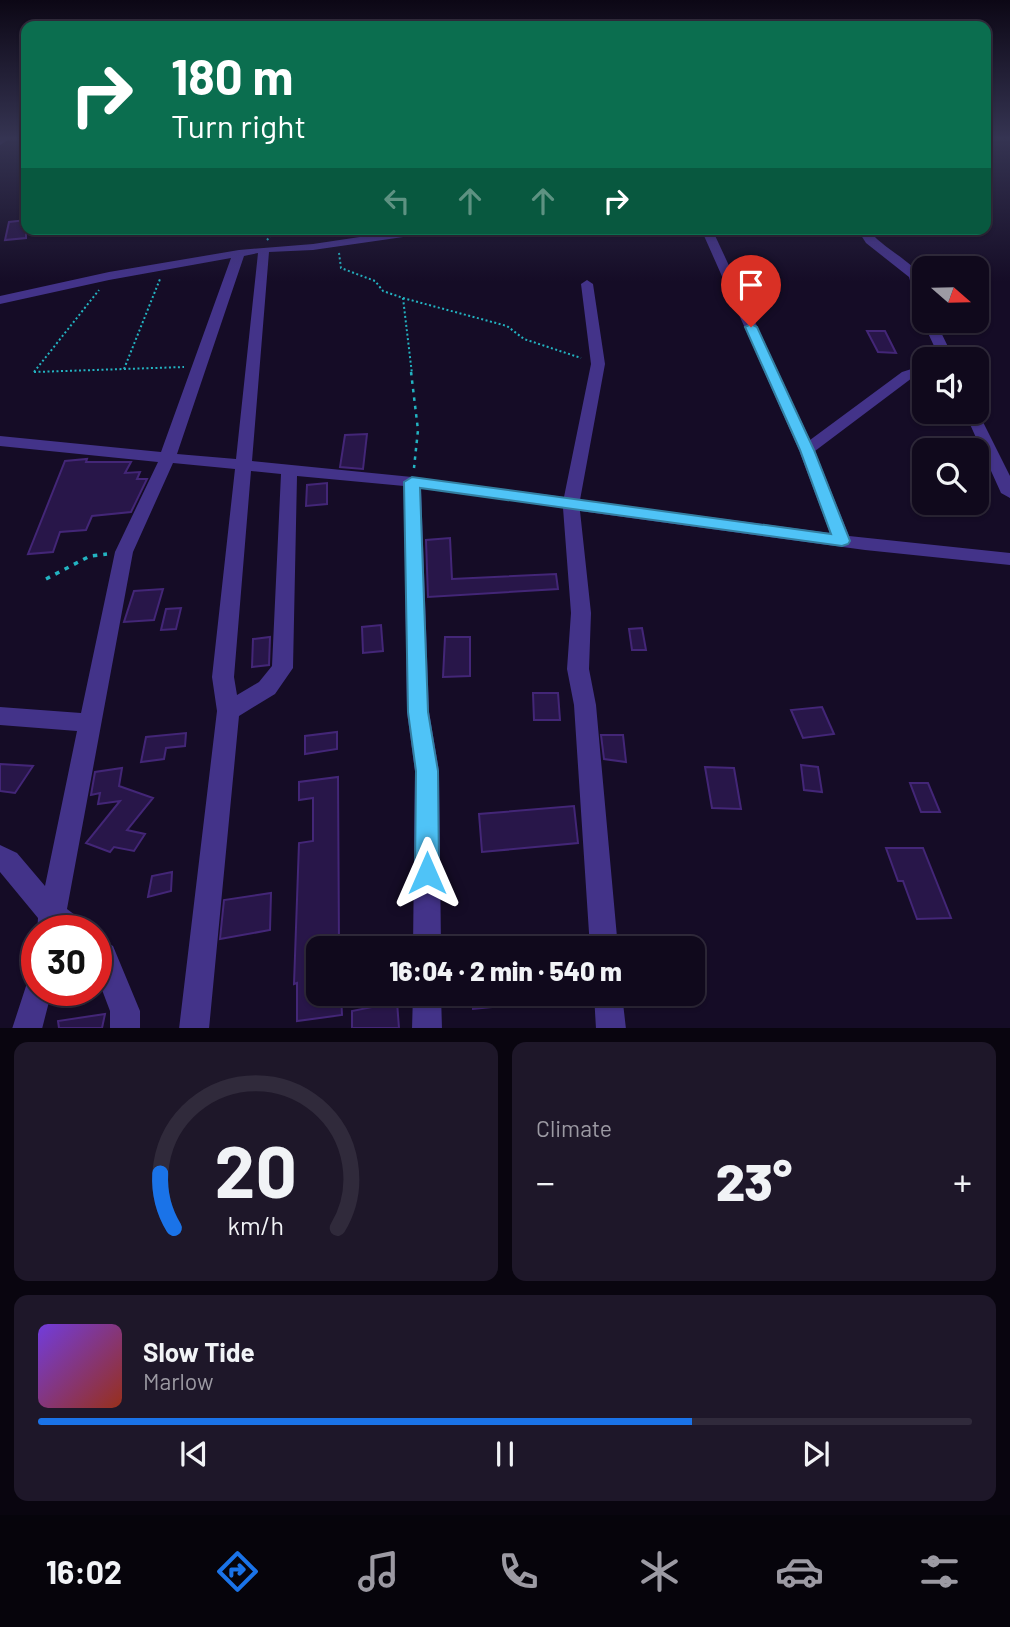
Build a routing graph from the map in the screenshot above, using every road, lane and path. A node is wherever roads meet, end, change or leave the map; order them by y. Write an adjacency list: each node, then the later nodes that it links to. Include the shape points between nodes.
1 (395, 235): 4 (street)
2 (709, 235): 19 (street)
3 (866, 235): 8 (street)
4 (338, 243): 5 (street); 11 (path, via 341,268)
5 (264, 249): 6 (street); 21 (street)
6 (239, 253): 7 (street); 14 (street)
7 (166, 267): 9 (street); 15 (path)
8 (912, 274)
9 (109, 276): 12 (street); 15 (path, via 34,372)
10 (587, 284): 13 (street)
11 (403, 298): 13 (path, via 506,326 524,339); 23 (path, via 418,430)
12 (0, 300)
13 (598, 364): 25 (street)
14 (199, 367): 15 (path); 20 (street)
15 (124, 369)
16 (912, 373): 19 (street)
17 (977, 424): 24 (street)
18 (0, 441): 20 (street)
19 (807, 450): 26 (street)
20 (167, 459): 21 (street); 27 (street)
21 (244, 467): 22 (street); 30 (street, via 223,677)
22 (289, 471): 23 (street); 30 (street, via 282,668 267,688)
23 (412, 482): 25 (street); 36 (street, via 418,712 427,771)
24 (1010, 493)
25 (571, 503): 26 (street); 37 (street, via 581,613 578,669 585,705)
26 (842, 541): 28 (street)
27 (124, 552): 29 (path, via 90,556); 32 (street)
28 (1010, 559)
29 (46, 579)
30 (228, 710): 44 (street)
31 (0, 716): 32 (street)
32 (89, 723): 35 (street)
33 (0, 857): 34 (street)
34 (45, 915)
35 (51, 915)
36 (427, 936)
37 (603, 936)
38 (112, 978): 43 (street, via 125,1011)
39 (33, 1006): 42 (street)
40 (427, 1006): 45 (street)
41 (609, 1006): 46 (street)
42 (27, 1028)
43 (125, 1028)
44 (194, 1028)
45 (427, 1028)
46 (611, 1028)

